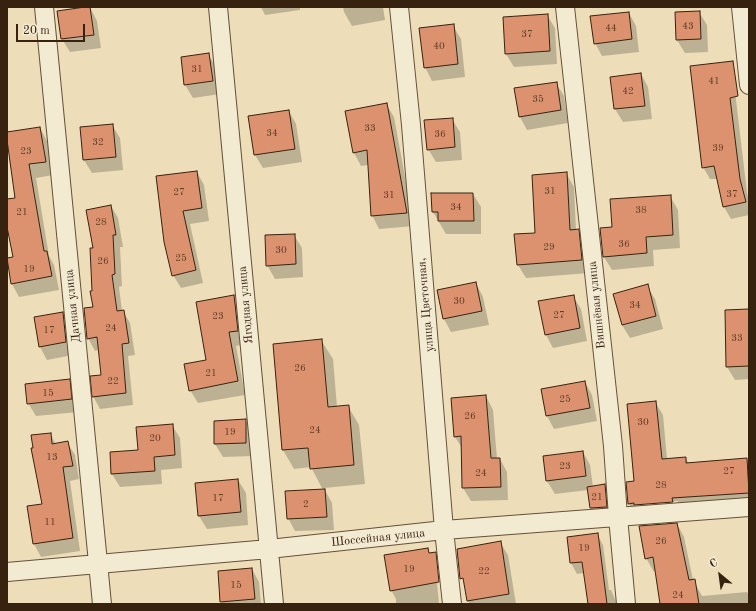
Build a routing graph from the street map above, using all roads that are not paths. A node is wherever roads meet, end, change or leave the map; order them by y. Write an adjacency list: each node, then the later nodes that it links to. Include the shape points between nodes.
1 (44, 7): 11 (street, Дачная улица)
2 (218, 7): 10 (street, Ягодная улица)
3 (399, 7): 9 (street, улица Цветочная,, via 416,180)
4 (565, 7): 8 (street, Вишнёвая улица, via 612,438)
5 (741, 7): 6 (street)
6 (749, 86)
7 (749, 507): 8 (street, Шоссейная улица)
8 (618, 518): 9 (street, Шоссейная улица); 16 (street, Вишнёвая улица)
9 (444, 530): 10 (street, Шоссейная улица); 15 (street, улица Цветочная,)
10 (269, 549): 11 (street, Шоссейная улица); 14 (street, Ягодная улица)
11 (99, 565): 12 (street, Шоссейная улица); 13 (street, Дачная улица)
12 (7, 572)
13 (102, 604)
14 (274, 604)
15 (452, 604)
16 (626, 604)

